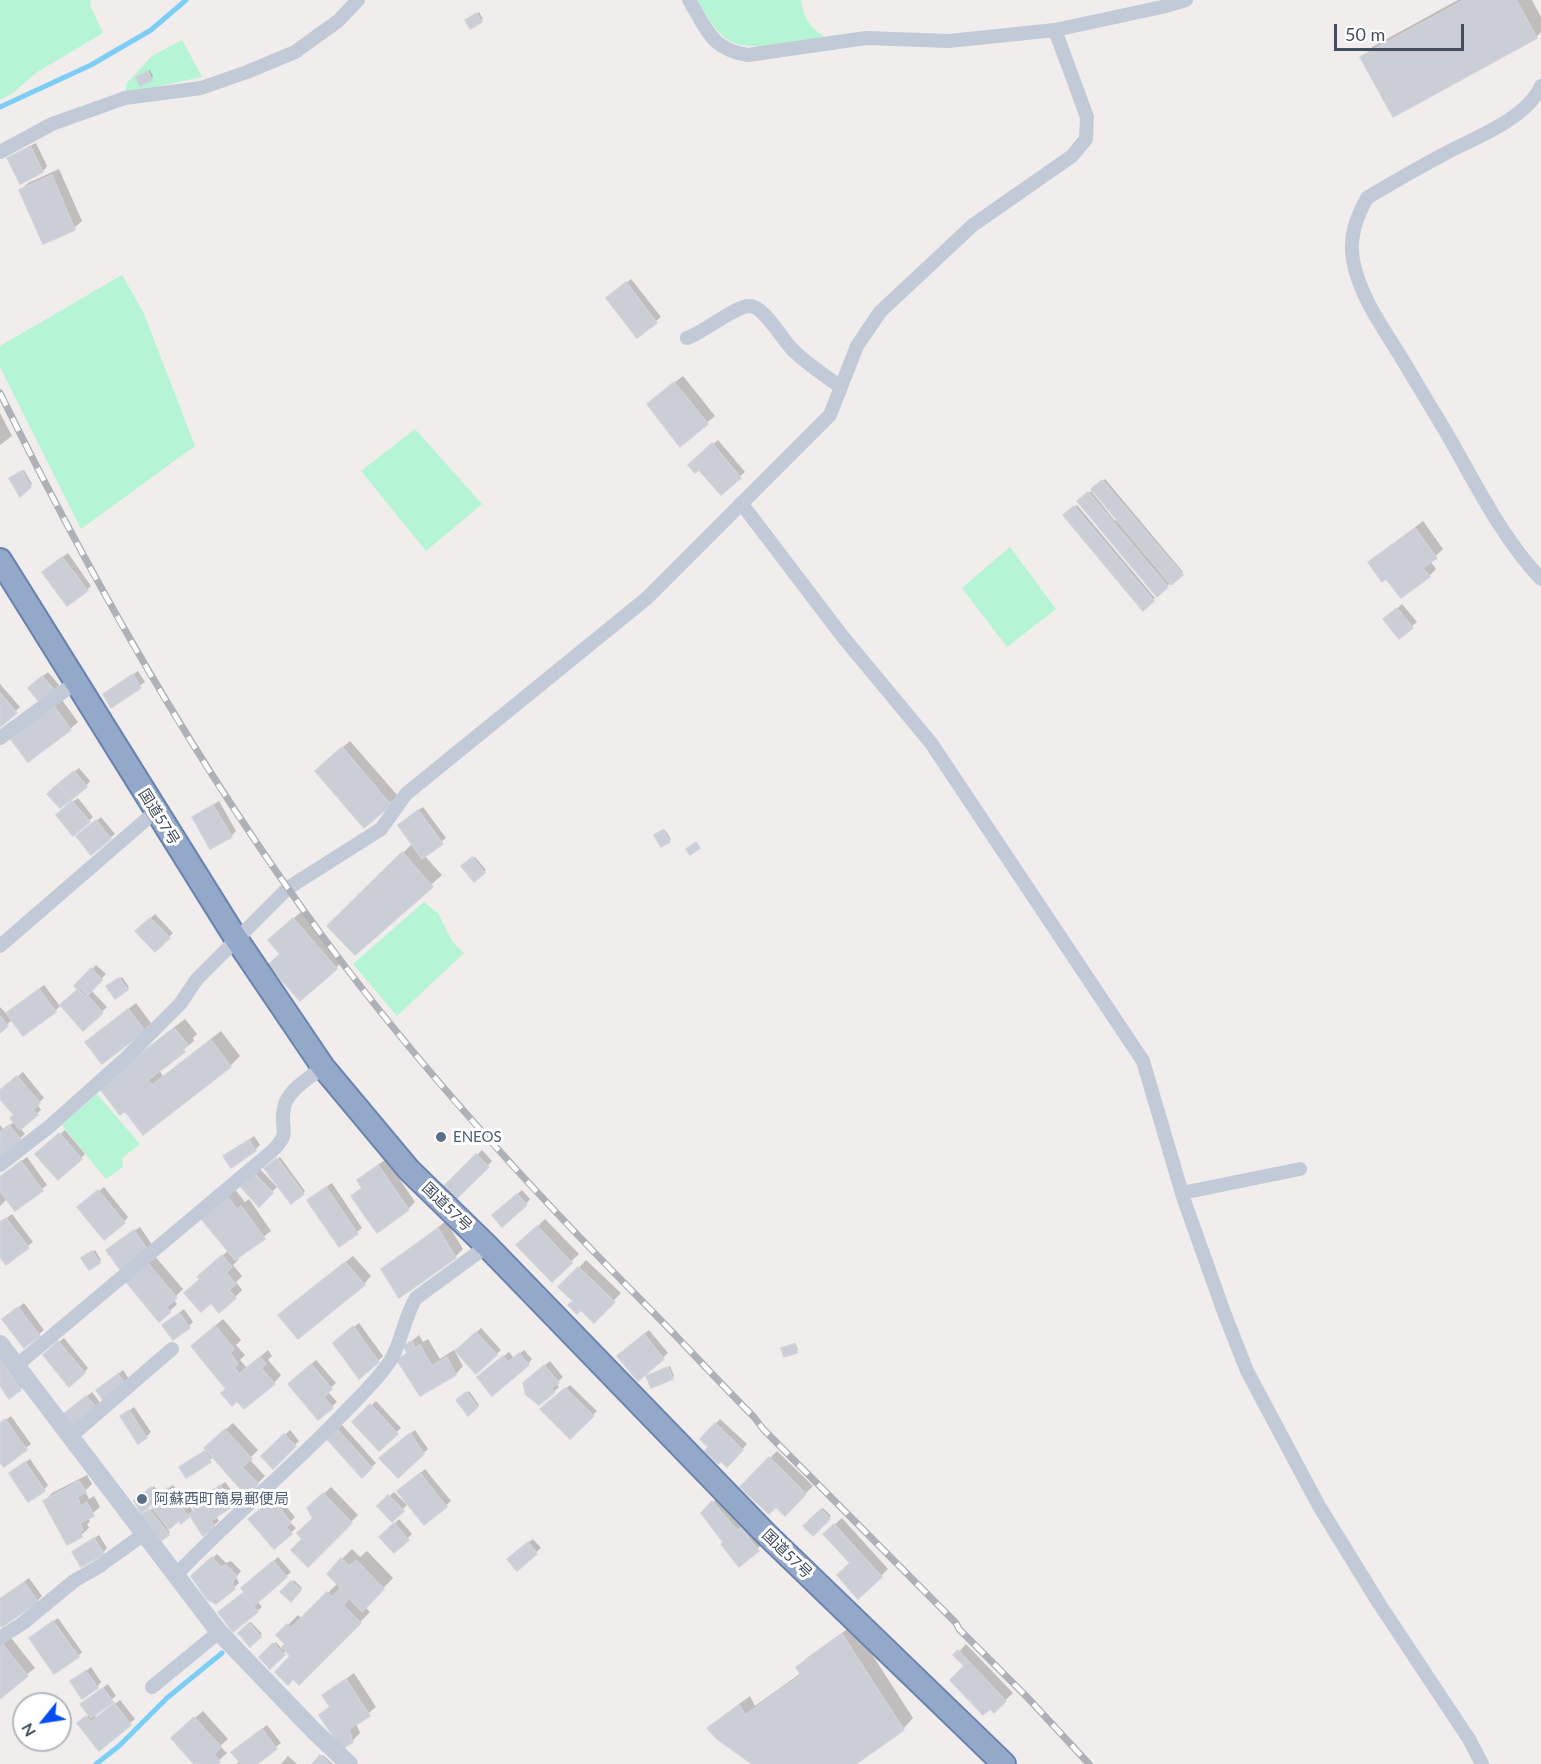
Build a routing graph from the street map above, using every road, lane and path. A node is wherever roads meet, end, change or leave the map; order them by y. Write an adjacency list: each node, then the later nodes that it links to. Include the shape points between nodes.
1 (358, 0): 6 (street, via 338,21 295,52 201,88 125,98 52,124)
2 (688, 0): 4 (street, via 716,43 731,52 748,55 866,38 949,41)
3 (1186, 0): 4 (street)
4 (1055, 30): 8 (street, via 1087,117 1086,139 1072,156 973,225 880,312 857,346)
5 (1541, 86): 11 (street, via 1521,111 1493,129 1366,198 1355,219 1352,239 1358,281 1380,323 1490,508)
6 (0, 152)
7 (687, 338): 8 (street, via 749,305 760,309 793,350)
8 (841, 387): 9 (street, via 830,415)
9 (741, 503): 15 (street, via 647,598 406,794 381,829 288,888); 20 (street, via 843,636 932,743 1143,1061)
10 (0, 560): 12 (highway, 国道57号)
11 (1541, 579)
12 (75, 682): 13 (street); 14 (highway, 国道57号)
13 (0, 738)
14 (156, 811): 15 (highway, 国道57号); 16 (street)
15 (237, 940): 17 (highway, 国道57号); 18 (street, via 126,1058)
16 (0, 946)
17 (323, 1067): 21 (highway, 国道57号, via 409,1170); 24 (street, via 290,1095 284,1108 282,1142)
18 (0, 1165)
19 (1300, 1169): 20 (street)
20 (1182, 1192): 33 (street, via 1225,1316 1253,1382 1319,1506)
21 (487, 1246): 27 (street, via 416,1298 391,1360 379,1375); 31 (highway, 国道57号, via 766,1534)
22 (0, 1344): 24 (street)
23 (172, 1349): 25 (street)
24 (16, 1366): 25 (street)
25 (70, 1437): 26 (street)
26 (144, 1534): 27 (street); 29 (street)
27 (176, 1575): 28 (street)
28 (219, 1632): 30 (street); 32 (street)
29 (0, 1638)
30 (152, 1687)
31 (994, 1761)
32 (349, 1764)
33 (1482, 1764)

